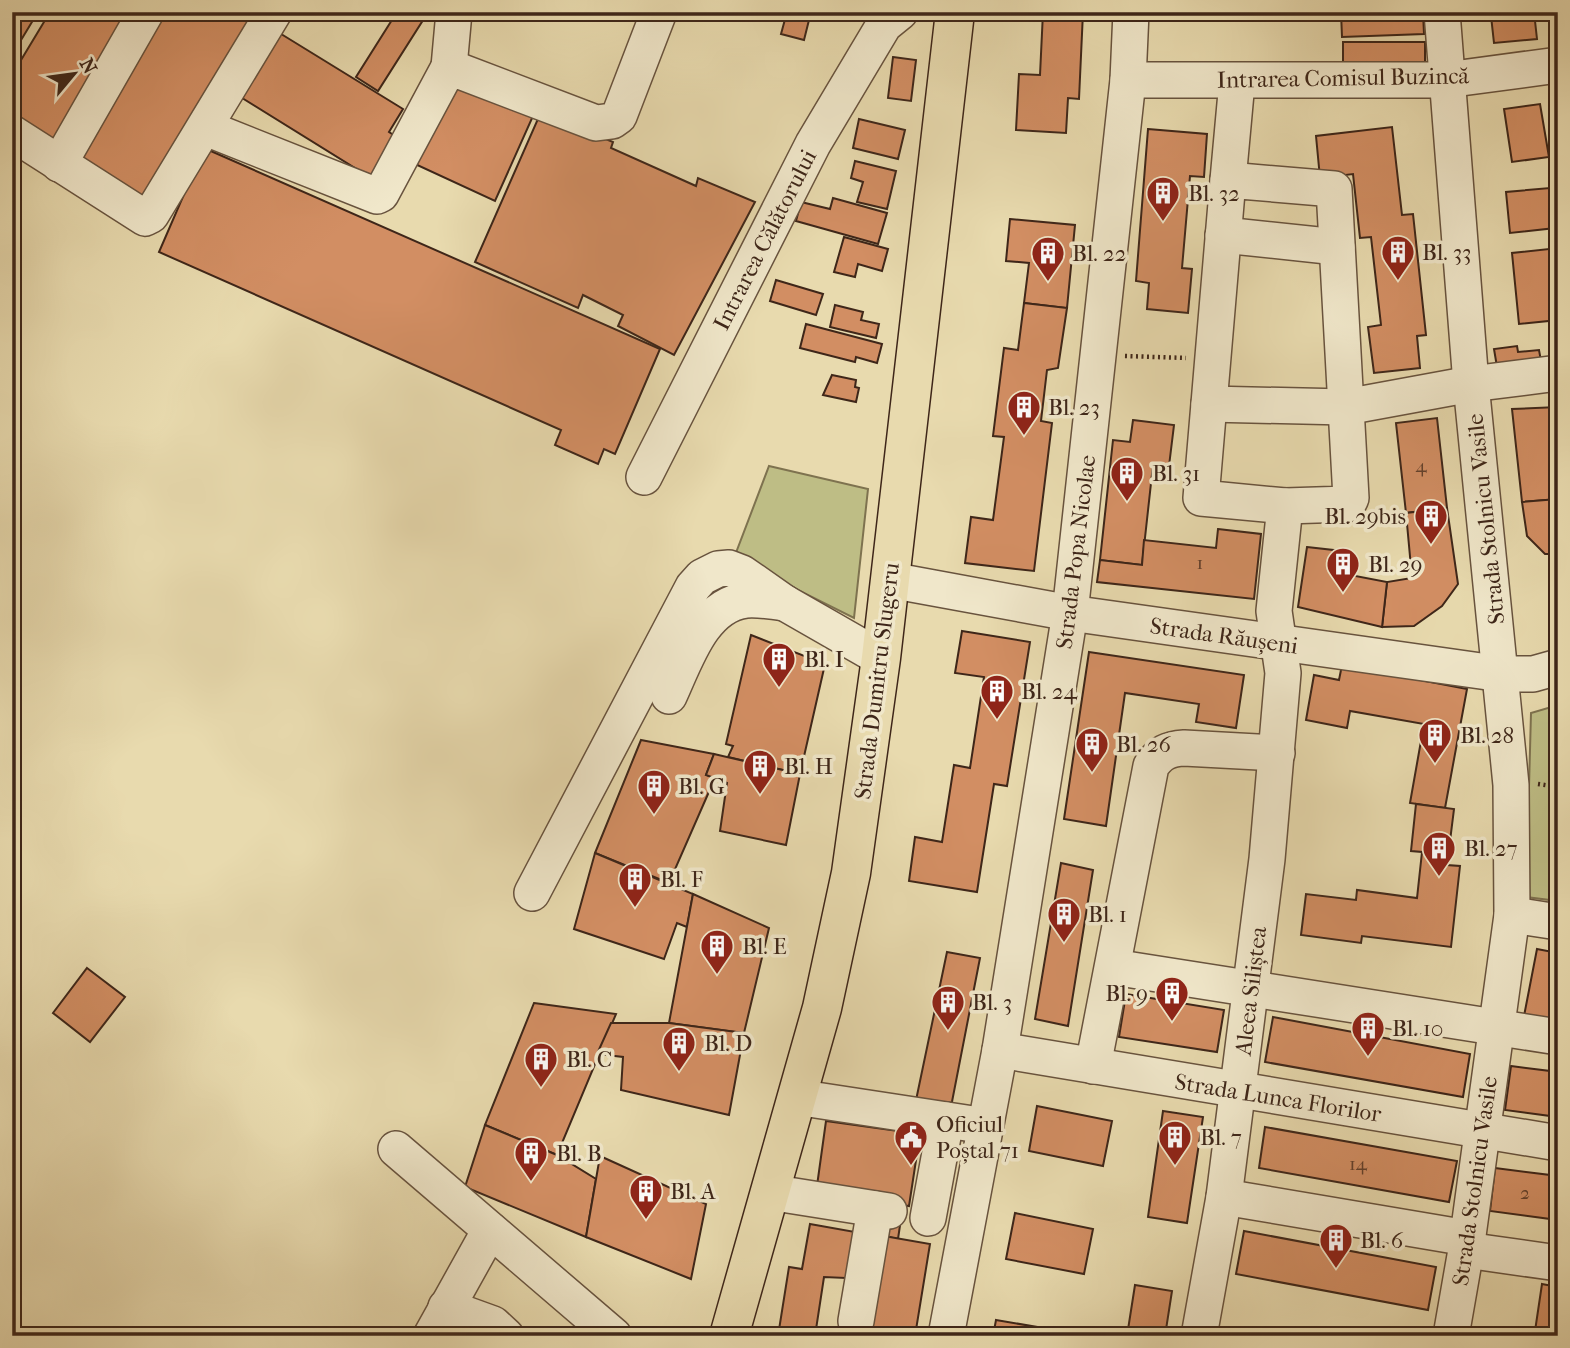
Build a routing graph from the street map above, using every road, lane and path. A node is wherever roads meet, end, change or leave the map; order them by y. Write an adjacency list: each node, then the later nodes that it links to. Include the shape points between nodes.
1 (146, 12): 16 (street)
2 (274, 12): 14 (street)
3 (454, 12): 10 (street)
4 (659, 12): 10 (street, via 619,116 604,123)
5 (900, 12): 26 (street, Intrarea Călătorului, via 884,25 813,144)
6 (955, 12): 28 (main road, Strada Dumitru Slugeru)
7 (1131, 12): 11 (street, Strada Popa Nicolae)
8 (1442, 12): 12 (street, Strada Stolnicu Vasile)
9 (1558, 65): 12 (street, Intrarea Comisul Buzincă)
10 (449, 67): 14 (street, via 377,196)
11 (1128, 80): 13 (street, Intrarea Comisul Buzincă); 20 (street, Strada Popa Nicolae)
12 (1446, 80): 13 (street, Intrarea Comisul Buzincă); 23 (street, Strada Stolnicu Vasile)
13 (1237, 82): 17 (street)
14 (206, 128): 16 (street, via 145,218)
15 (12, 133): 16 (street)
16 (59, 164)
17 (1228, 180): 18 (street); 19 (street, via 1335,189)
18 (1223, 234): 19 (street); 21 (street)
19 (1338, 247): 25 (street)
20 (1099, 355): 21 (path); 30 (street, Strada Popa Nicolae)
21 (1212, 359): 24 (street)
22 (1558, 373): 23 (street)
23 (1471, 384): 25 (street); 34 (street, Strada Stolnicu Vasile)
24 (1209, 404): 25 (street); 27 (street, via 1201,498)
25 (1346, 407): 27 (street, via 1348,504)
26 (644, 477)
27 (1284, 506): 31 (street, Aleea Siliștea, via 1275,611)
28 (890, 580): 30 (street, Strada Răușeni); 32 (main road, Strada Dumitru Slugeru)
29 (785, 603): 32 (street); 35 (street, via 743,600 715,614); 39 (street, via 729,568 702,577 693,587)
30 (1070, 613): 31 (street, Strada Răușeni); 46 (street, Strada Popa Nicolae)
31 (1281, 644): 34 (street, Strada Răușeni); 36 (street, Aleea Siliștea)
32 (881, 658): 49 (main road, Strada Dumitru Slugeru, via 839,937)
33 (1558, 667): 34 (street, Strada Răușeni, via 1533,674)
34 (1502, 674): 40 (street, Strada Stolnicu Vasile, via 1511,785)
35 (669, 696)
36 (1277, 753): 42 (street, via 1184,748 1158,755 1148,778); 43 (street, Aleea Siliștea)
37 (1552, 769): 38 (path)
38 (1555, 786)
39 (532, 893)
40 (1512, 915): 41 (street); 44 (street, Strada Stolnicu Vasile)
41 (1558, 922)
42 (1113, 967): 43 (street); 47 (street)
43 (1252, 988): 44 (street); 48 (street, Aleea Siliștea)
44 (1498, 1026): 45 (street); 52 (street, Strada Stolnicu Vasile)
45 (1558, 1037)
46 (999, 1050): 47 (street, Strada Lunca Florilor); 51 (street, Strada Popa Nicolae)
47 (1093, 1066): 48 (street, Strada Lunca Florilor)
48 (1238, 1092): 52 (street, Strada Lunca Florilor); 56 (street, Aleea Siliștea)
49 (796, 1097): 50 (street); 55 (main road, Strada Dumitru Slugeru)
50 (946, 1120): 51 (street); 57 (street)
51 (986, 1126): 58 (street, Strada Popa Nicolae)
52 (1481, 1130): 53 (street, Strada Lunca Florilor); 60 (street, Strada Stolnicu Vasile)
53 (1558, 1143)
54 (396, 1149): 59 (street)
55 (769, 1192): 57 (street); 66 (main road, Strada Dumitru Slugeru)
56 (1224, 1198): 60 (street); 68 (street, Aleea Siliștea)
57 (898, 1213): 58 (street); 62 (street)
58 (967, 1224): 67 (street, Strada Popa Nicolae)
59 (490, 1230): 63 (street); 65 (street)
60 (1466, 1244): 61 (street); 69 (street, Strada Stolnicu Vasile)
61 (1558, 1264)
62 (856, 1321)
63 (439, 1322): 64 (street, via 493,1324)
64 (506, 1336)
65 (614, 1336)
66 (729, 1336)
67 (946, 1336)
68 (1199, 1336)
69 (1451, 1336)

